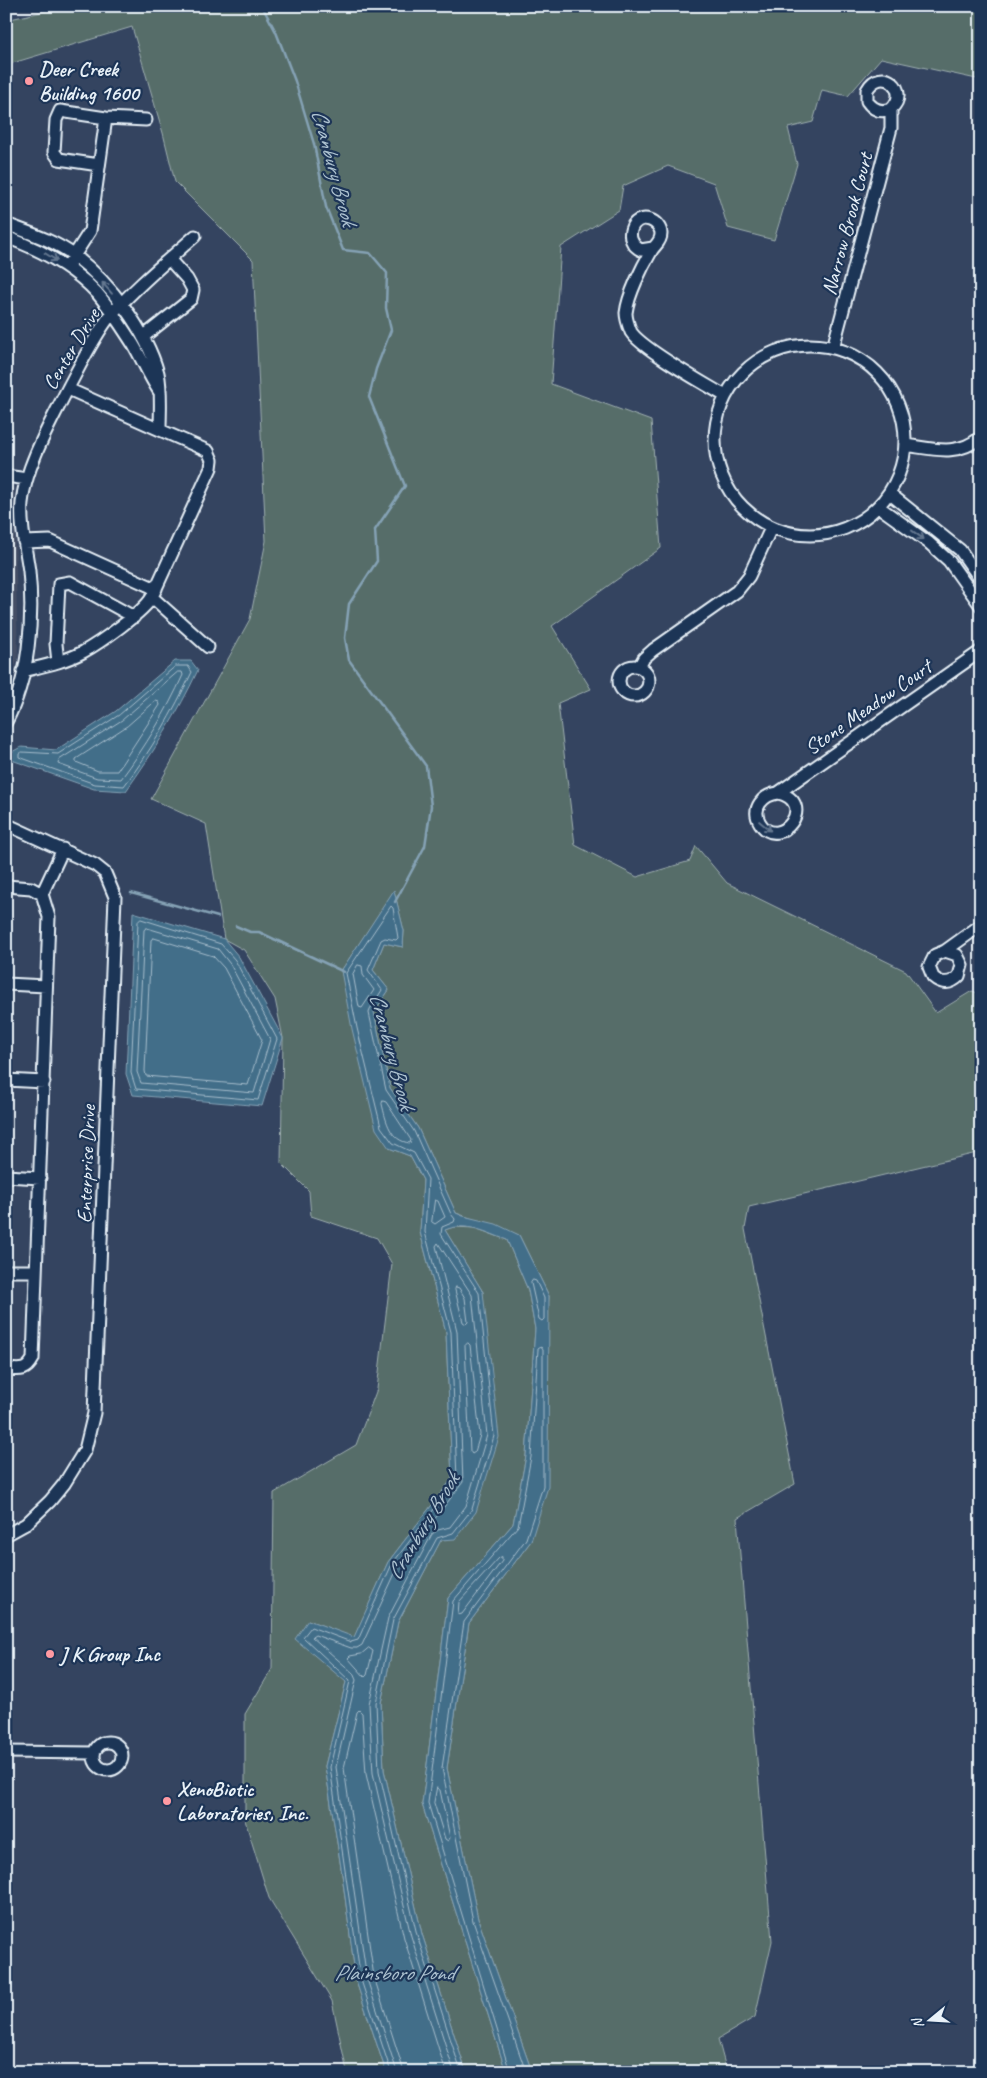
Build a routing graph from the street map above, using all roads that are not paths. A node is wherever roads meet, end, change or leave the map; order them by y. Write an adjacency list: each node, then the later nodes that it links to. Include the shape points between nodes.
1 (891, 109): 15 (street, Narrow Brook Court, via 892,128)
2 (106, 118): 3 (street); 4 (street); 4 (street, via 60,111 56,120 54,152 59,159)
3 (146, 120)
4 (99, 165): 9 (street, via 90,231)
5 (6, 224): 9 (street, via 42,237)
6 (195, 236): 10 (street, Center Drive)
7 (6, 237): 11 (street, one-way to 11, via 41,251)
8 (653, 248): 18 (street, via 629,298 626,316 631,331 644,345)
9 (74, 256): 11 (street); 12 (street, one-way to 9)
10 (169, 259): 12 (street, Center Drive); 14 (street, via 187,278 193,290 191,299)
11 (67, 268): 13 (street, via 97,293)
12 (122, 304): 13 (street, Center Drive); 14 (street)
13 (112, 314): 16 (street, Center Drive); 17 (street, via 134,345)
14 (142, 337): 17 (street, via 158,374)
15 (833, 348): 18 (street, via 799,346 759,359 740,375); 21 (street, via 857,358 883,380 893,394 902,419)
16 (68, 389): 19 (street); 23 (street, Center Drive)
17 (159, 392): 19 (street)
18 (725, 396): 26 (street, via 715,426 718,464 726,486 745,511)
19 (160, 430): 29 (street, via 208,451 212,460)
20 (981, 437): 21 (street, via 960,450)
21 (905, 445): 24 (street, via 900,470)
22 (6, 476): 23 (street)
23 (27, 479): 27 (street, Center Drive, via 22,504)
24 (890, 493): 25 (street); 28 (street, via 960,550)
25 (879, 507): 26 (street, via 856,524 828,534 799,536); 30 (street, one-way to 30, via 949,561)
26 (771, 528): 35 (street, via 749,576 737,591 653,650)
27 (24, 542): 29 (street, via 50,541); 36 (street, Center Drive, via 31,602)
28 (981, 580)
29 (154, 593): 31 (street); 32 (street)
30 (981, 606)
31 (134, 617): 34 (street, via 83,652); 34 (street, via 70,582 59,584)
32 (208, 647)
33 (981, 651): 38 (street, Stone Meadow Court)
34 (58, 662): 36 (street)
35 (639, 667)
36 (23, 671): 37 (street, Center Drive, via 12,712)
37 (6, 722)
38 (778, 793)
39 (6, 824): 40 (street, Enterprise Drive)
40 (63, 850): 42 (street); 54 (street, Enterprise Drive, via 105,873 115,897 94,1413 85,1450 64,1484 26,1524)
41 (6, 886): 42 (street, via 31,888)
42 (42, 894): 46 (street, via 49,917)
43 (981, 925): 44 (street)
44 (945, 951)
45 (6, 984): 46 (street)
46 (46, 986): 48 (street)
47 (6, 1080): 48 (street)
48 (44, 1082): 50 (street)
49 (6, 1176): 50 (street)
50 (40, 1178): 52 (street)
51 (6, 1271): 52 (street)
52 (36, 1272): 53 (street, via 33,1359 29,1367)
53 (6, 1369)
54 (6, 1535)
55 (6, 1752): 56 (street)
56 (94, 1753)

